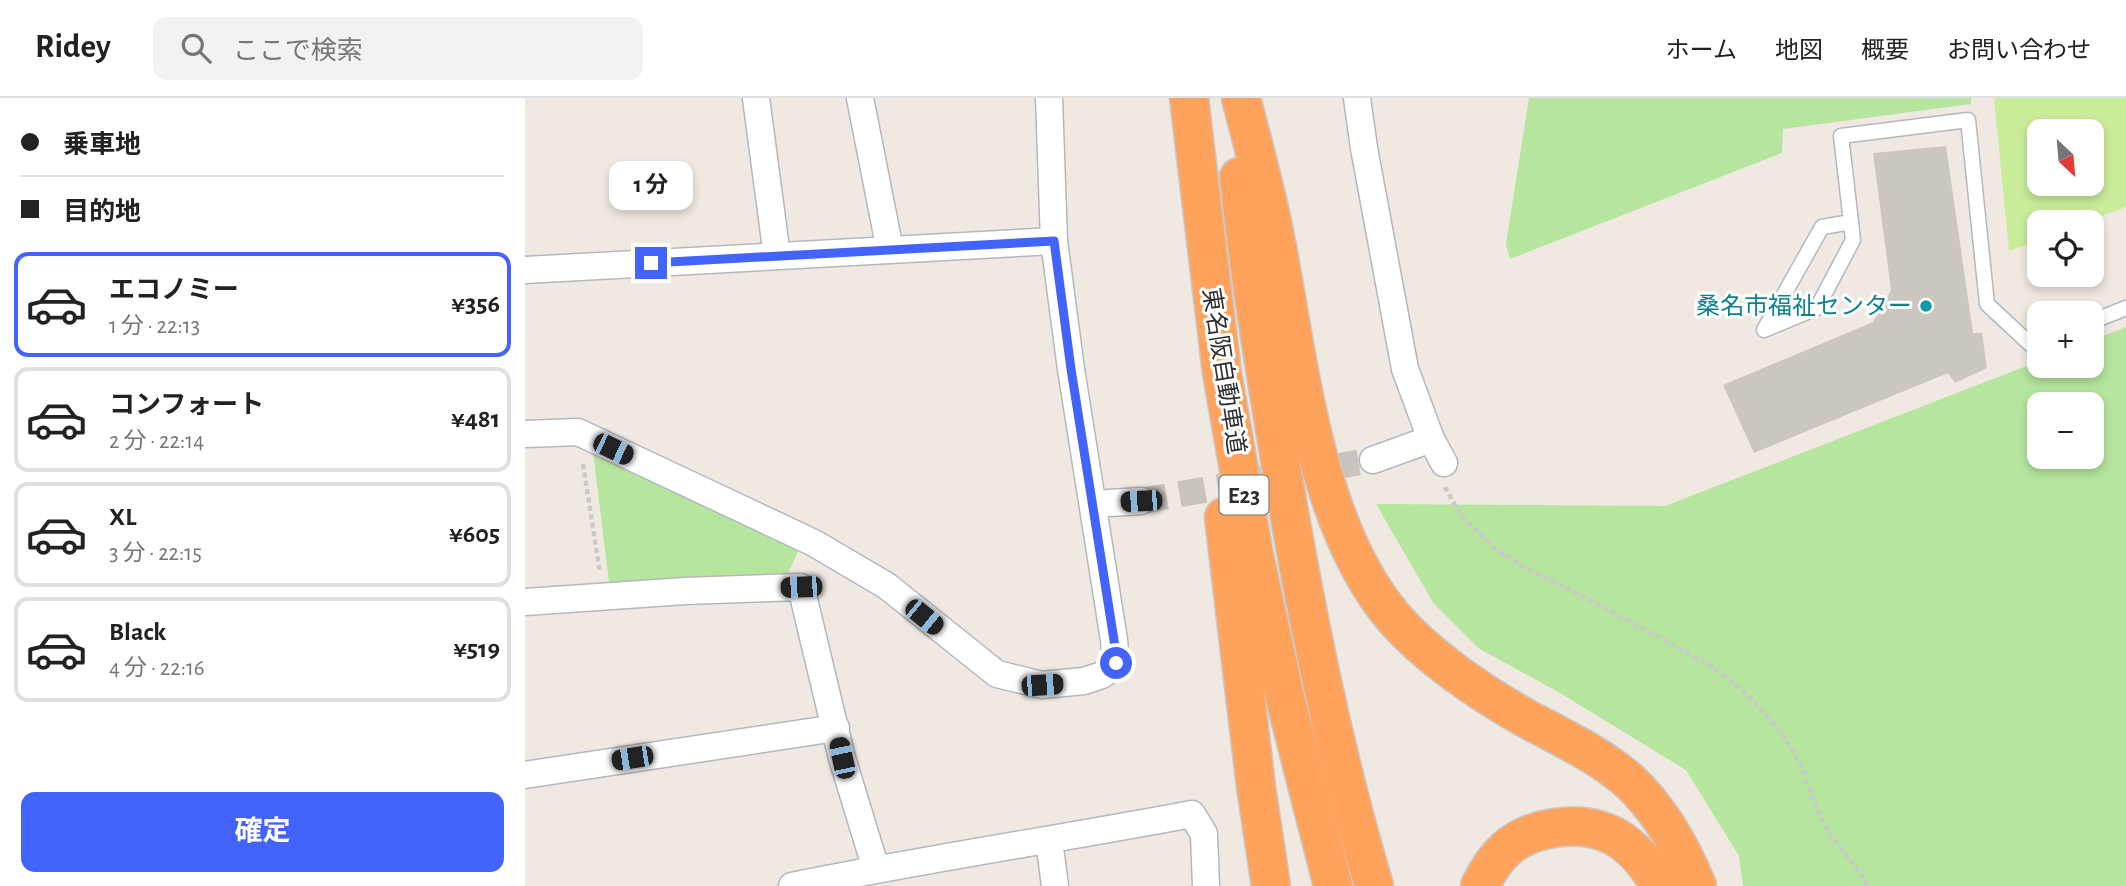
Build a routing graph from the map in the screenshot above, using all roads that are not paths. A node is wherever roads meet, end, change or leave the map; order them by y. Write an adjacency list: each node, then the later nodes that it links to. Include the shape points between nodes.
1 (756, 98): 11 (street)
2 (860, 98): 10 (street)
3 (1049, 98): 9 (street)
4 (1187, 98): 32 (highway, via 1188,221); 33 (highway, 東名阪自動車道 / E23, via 1222,373 1254,555)
5 (1231, 98): 34 (highway, 東名阪自動車道 / E23, via 1264,365 1294,545 1324,689)
6 (1241, 98): 37 (highway, via 1316,447 1333,506 1366,578 1394,617 1447,666 1630,781 1665,823)
7 (1357, 98): 17 (street, via 1405,369)
8 (1851, 222): 8 (lane, via 1853,240 1817,308 1764,330 1822,227); 15 (lane, via 1841,136 1968,120 1987,304)
9 (1054, 241): 10 (street); 21 (street)
10 (890, 250): 11 (street)
11 (777, 256): 12 (street)
12 (525, 270)
13 (2126, 307): 14 (lane)
14 (2104, 316)
15 (2027, 341)
16 (525, 434): 22 (street, via 578,432)
17 (1431, 439): 18 (street); 19 (street)
18 (1373, 460)
19 (1444, 463)
20 (1141, 501): 21 (street)
21 (1093, 504): 22 (street, via 1116,663 1102,675 1084,681 1042,685 997,674 887,586)
22 (814, 543): 23 (street)
23 (801, 587): 24 (street); 25 (street)
24 (525, 602)
25 (835, 728): 26 (street); 28 (street)
26 (525, 775)
27 (1047, 841): 28 (street); 30 (street); 31 (street, via 1192,814 1204,834)
28 (876, 869): 29 (street)
29 (792, 886)
30 (1055, 886)
31 (1206, 886)
32 (1271, 886)
33 (1333, 886)
34 (1374, 886)
35 (1481, 886): 36 (highway, via 1505,849 1538,830 1579,826 1608,833 1636,853)
36 (1660, 886)
37 (1697, 886)

